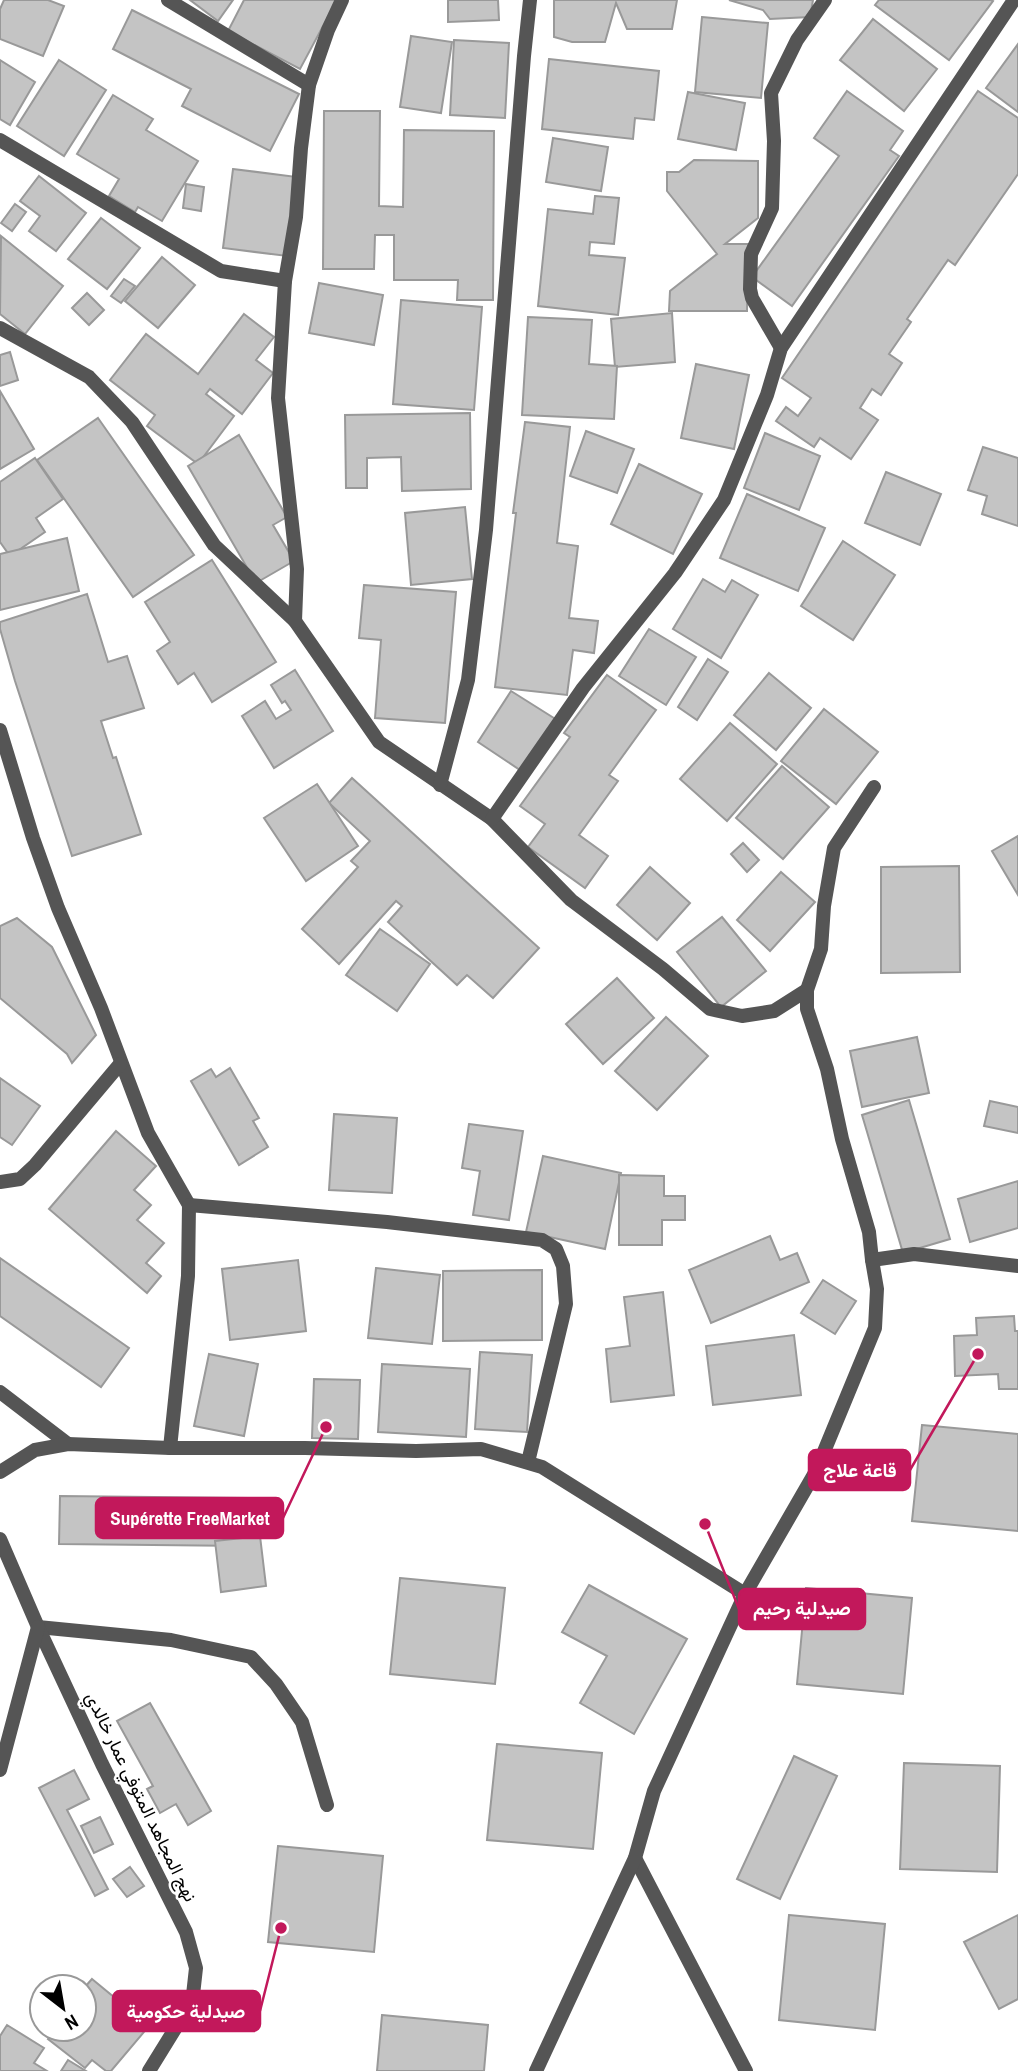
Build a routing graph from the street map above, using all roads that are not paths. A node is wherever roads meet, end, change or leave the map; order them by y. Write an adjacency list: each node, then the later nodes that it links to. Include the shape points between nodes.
1 (168, 0): 6 (street)
2 (342, 0): 6 (street)
3 (530, 0): 13 (street, via 478,603 468,680)
4 (825, 0): 10 (street, via 797,40 771,93 772,208 751,254 750,289)
5 (1014, 0): 10 (street)
6 (309, 85): 8 (street)
7 (0, 140): 8 (street, via 220,271)
8 (285, 281): 11 (street, via 278,398 298,569)
9 (0, 328): 11 (street, via 89,377 132,422 214,545)
10 (780, 348): 15 (street, via 767,395 724,500 676,573 583,688)
11 (295, 621): 13 (street, via 379,742)
12 (0, 730): 17 (street, via 58,908)
13 (440, 785): 15 (street)
14 (874, 787): 16 (street, via 834,848 821,949)
15 (492, 819): 16 (street, via 571,900 710,1009 742,1016 774,1011)
16 (807, 990): 20 (street, via 807,1009 869,1231)
17 (120, 1064): 18 (street, via 35,1165 20,1179); 19 (street, via 148,1133)
18 (0, 1182)
19 (190, 1205): 24 (street, via 188,1276); 25 (street, via 542,1240 556,1249 563,1266 566,1304)
20 (872, 1260): 21 (street, via 914,1254); 28 (street, via 877,1289 875,1328 816,1471)
21 (1018, 1266)
22 (0, 1392): 23 (street)
23 (68, 1444): 24 (street); 26 (street, via 35,1450)
24 (170, 1448): 25 (street, via 481,1449)
25 (528, 1462): 28 (street)
26 (0, 1472)
27 (0, 1539): 29 (street, نهج المجاهد المتوفي عمار خالدي)
28 (745, 1594): 32 (street, via 653,1791)
29 (38, 1627): 30 (street); 31 (street, via 171,1640 251,1657 302,1722); 33 (street, نهج المجاهد المتوفي عمار خالدي, via 186,1932 196,1968 193,1995)
30 (0, 1770)
31 (327, 1805)
32 (635, 1858): 34 (street); 35 (street)
33 (149, 2071)
34 (536, 2071)
35 (746, 2071)

